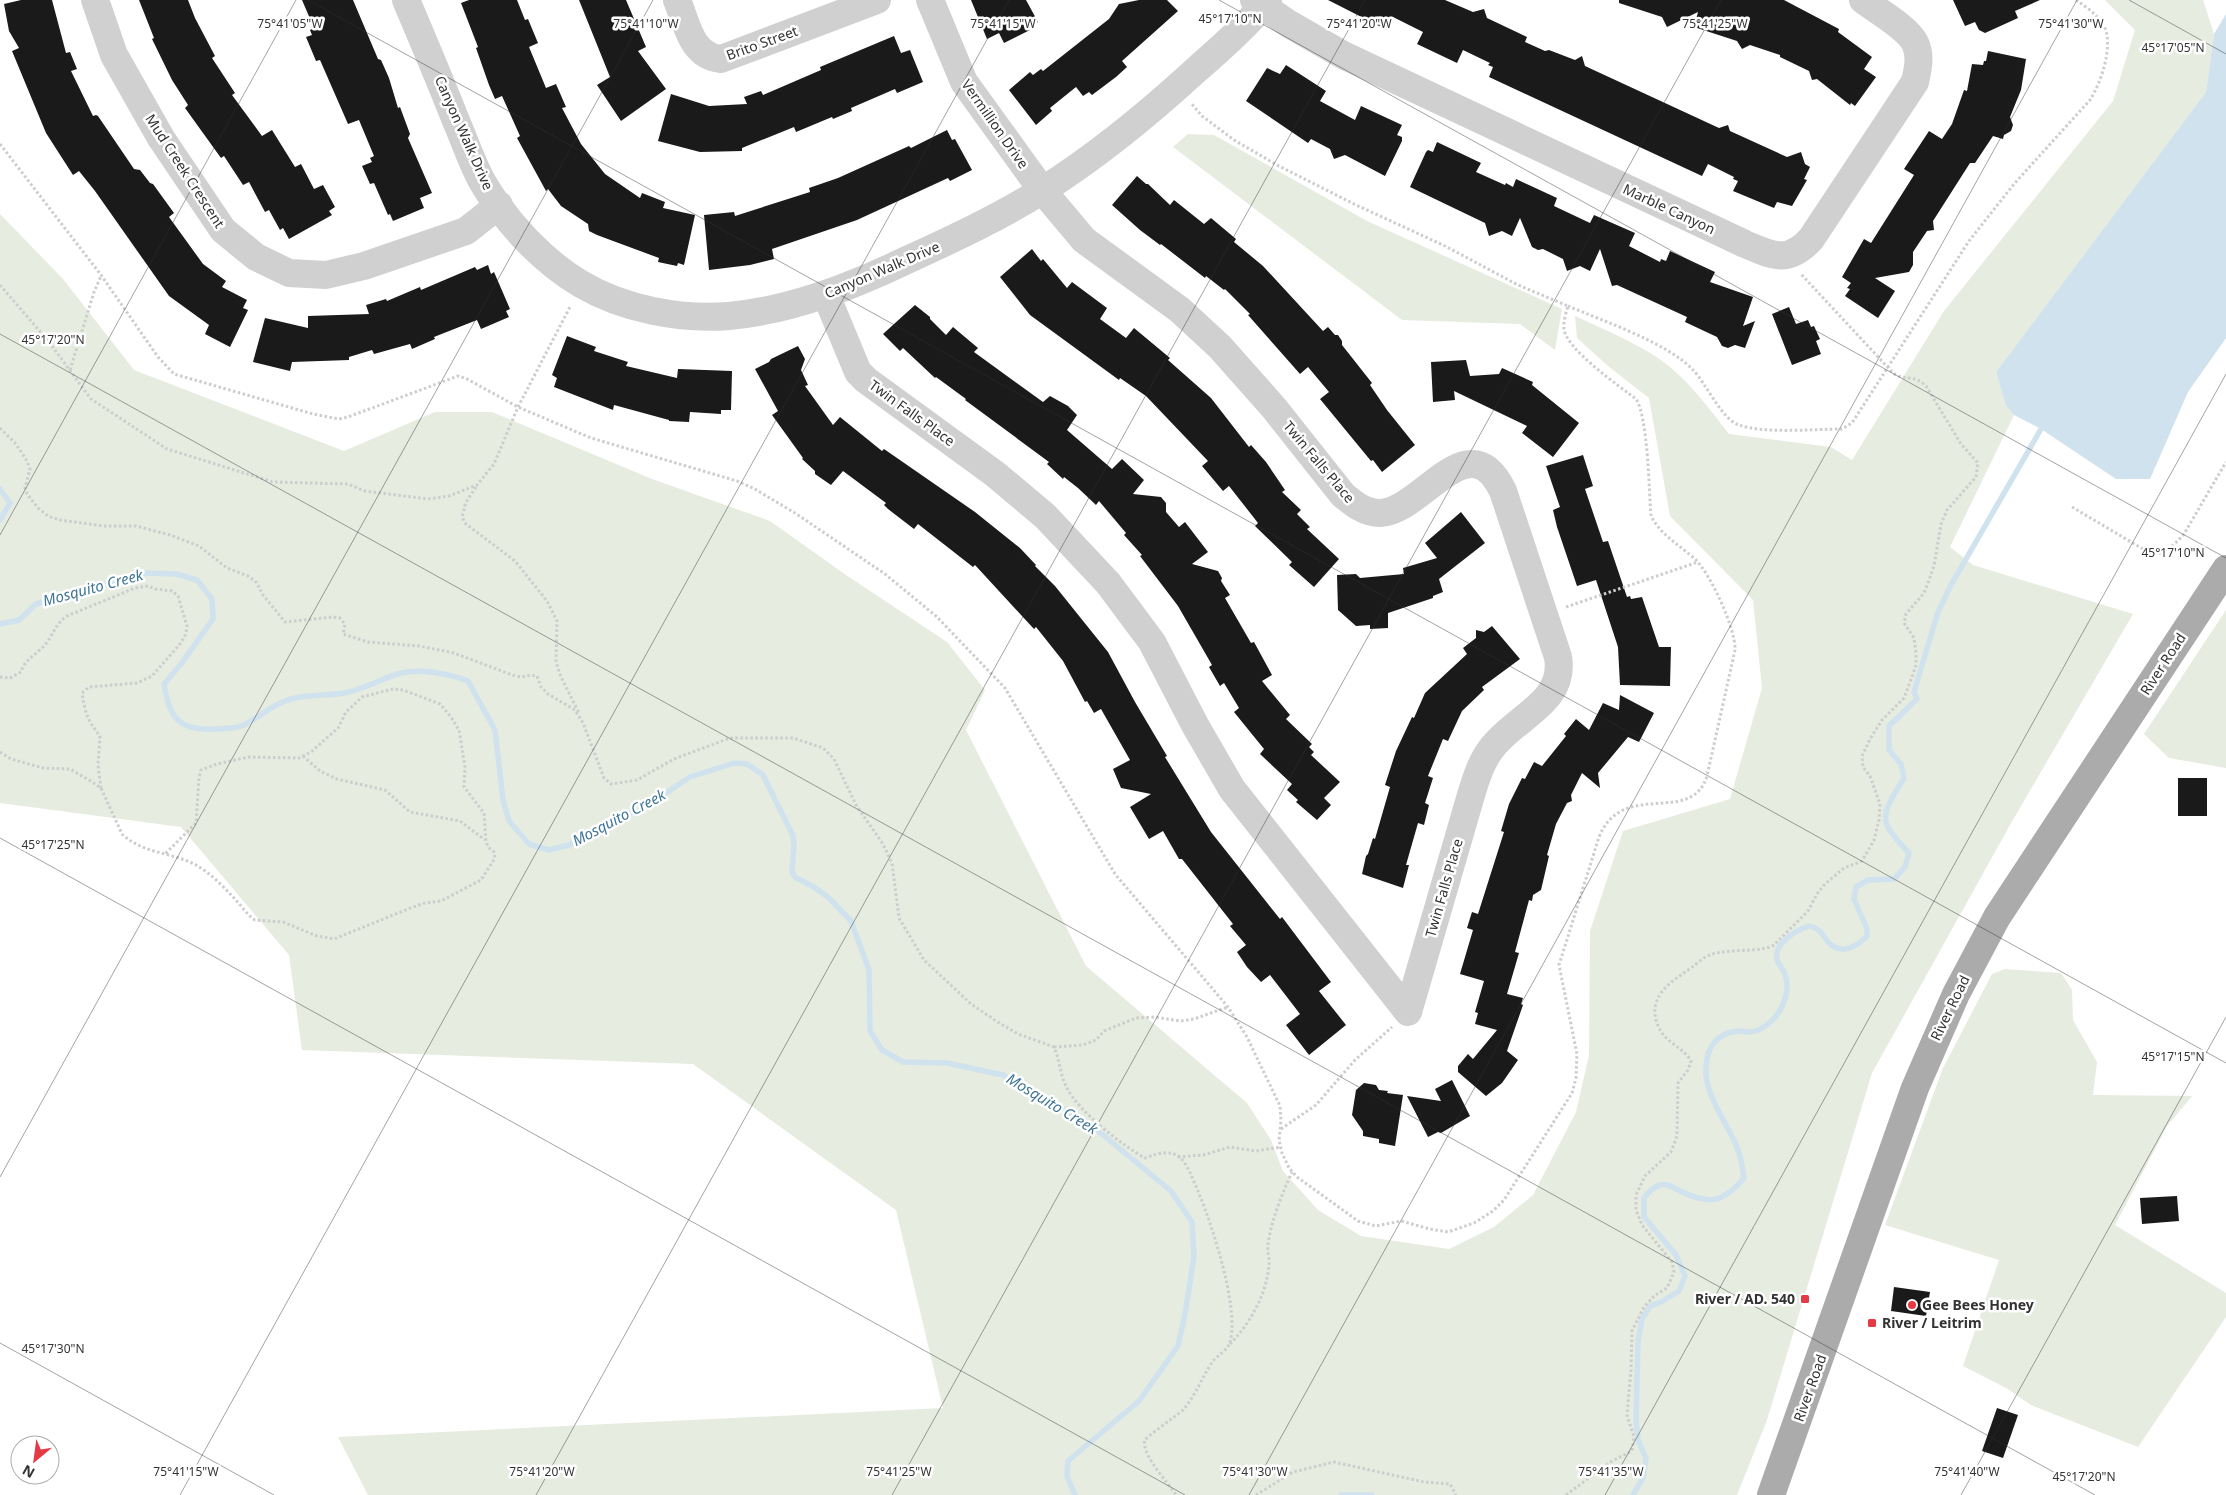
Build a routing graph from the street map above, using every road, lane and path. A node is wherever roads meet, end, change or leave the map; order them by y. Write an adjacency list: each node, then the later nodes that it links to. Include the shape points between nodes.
1 (95, 0): 12 (street, Mud Creek Crescent, via 114,55 162,138 222,230 256,257 289,273 326,275 364,266 466,231)
2 (406, 0): 12 (street, Canyon Walk Drive, via 483,182)
3 (676, 0): 4 (street, Brito Street, via 696,48 707,56 721,59)
4 (877, 0)
5 (930, 0): 11 (street, Vermillion Drive, via 964,82)
6 (1863, 0): 13 (street, via 1915,42 1919,56 1915,82 1811,240 1798,252)
7 (2076, 0): 19 (path, via 2094,13 2107,34 2106,57 2098,89 1981,225)
8 (1261, 2): 9 (street, Canyon Walk Drive); 13 (street, Marble Canyon, via 1289,24 1343,56 1766,254)
9 (1177, 88): 11 (street, Canyon Walk Drive); 18 (path, via 1202,116 1234,140 1277,165 1518,285)
10 (0, 144): 14 (path)
11 (1042, 190): 17 (street, Canyon Walk Drive, via 968,232); 28 (street, Twin Falls Place, via 1093,249 1180,310 1220,348 1262,393 1354,505 1367,511 1387,512 1464,464 1479,464 1492,474 1503,491)
12 (499, 206): 16 (street, Canyon Walk Drive, via 522,235)
13 (1785, 256): 19 (path)
14 (101, 275): 20 (path); 21 (path, via 165,366 186,378 328,418 348,417 458,376)
15 (0, 284): 20 (path)
16 (581, 284): 17 (street, Canyon Walk Drive, via 632,305 702,317 753,313); 21 (path)
17 (826, 295): 37 (street, Twin Falls Place, via 858,372 995,474 1045,516 1108,583 1152,642 1232,789)
18 (1568, 306): 19 (path, via 1635,334 1681,359 1700,377 1732,422 1745,427 1842,429 1861,409); 26 (path, via 1563,326 1568,340 1591,364 1639,403 1644,421 1650,516 1658,529)
19 (1886, 367): 47 (path, via 1896,375 1919,379 1926,386 1961,444 1978,463 1976,476 1947,510 1924,594 1906,614 1904,623 1914,638 1916,665 1904,698 1882,720 1862,756 1863,767 1870,776 1880,804 1874,840 1862,861 1844,868 1825,884 1808,911 1769,949 1754,948 1710,955 1668,983 1656,1001 1654,1015 1660,1030 1691,1061 1678,1083 1677,1136 1671,1152 1645,1176 1636,1195 1636,1210 1642,1226 1672,1262 1674,1272 1667,1288 1644,1307 1632,1331 1627,1415 1634,1437 1632,1451)
20 (70, 370): 24 (path, via 91,399 167,449 273,482 348,484 365,491 428,499 449,496)
21 (518, 407): 24 (path, via 494,464); 36 (path, via 592,438 753,488 852,551 916,599 1005,688 1115,874)
22 (0, 428): 30 (path, via 27,461 30,468 25,488 27,494 48,516 105,526 136,526 200,546 227,568 256,582 262,595 285,622 340,618 345,624 343,634 346,637 454,653 515,676 537,676 541,687 575,710)
23 (2226, 462): 25 (path, via 2184,534 2159,554 2153,555)
24 (477, 485): 30 (path, via 466,502 462,517 466,524 515,561 547,601 557,621 556,662)
25 (2072, 507)
26 (1698, 562): 28 (path); 42 (path, via 1711,580 1735,644 1707,776 1694,797 1621,810 1602,829 1560,965 1577,1054 1575,1085 1514,1186 1493,1210 1474,1223 1448,1232 1401,1221 1376,1226 1364,1224)
27 (2226, 569): 48 (main road, River Road, via 1997,917 1956,994 1915,1088)
28 (1543, 614): 37 (street, Twin Falls Place, via 1558,657 1557,684 1548,696 1499,739 1484,760)
29 (0, 677): 33 (path, via 10,678 21,672 24,663 44,646 60,620 67,616 135,588 148,586 155,590 172,590 178,596 187,626 186,634 164,665 145,681 90,687 82,693 84,710 100,736 98,765)
30 (583, 723): 38 (path, via 598,765 611,784 637,780 674,759 730,738 793,738 823,748 834,759 856,805 883,844 892,863 900,918 924,960 971,1004 996,1021 1018,1034)
31 (0, 752): 33 (path, via 11,759 43,768 70,769)
32 (303, 756): 34 (path, via 328,775 385,790 410,812 460,822); 34 (path, via 338,728 354,703 370,693 403,690 440,704 459,730 465,767 464,787 484,813); 35 (path, via 249,757 201,770 196,823)
33 (101, 790): 35 (path, via 122,834 140,846)
34 (486, 841): 35 (path, via 495,858 481,880 441,901 413,907 334,939 317,936 283,922 255,920 212,876 196,865)
35 (164, 855)
36 (1228, 1007): 38 (path, via 1181,1021 1136,1018 1104,1031 1096,1040 1083,1045); 39 (path, via 1247,1037 1280,1106)
37 (1408, 1012): 39 (path, via 1356,1060 1316,1105)
38 (1054, 1047): 41 (path, via 1067,1089 1080,1107 1145,1158 1161,1152 1174,1153)
39 (1281, 1129): 40 (path)
40 (1281, 1147): 41 (path, via 1256,1151 1230,1148); 42 (path)
41 (1178, 1157): 43 (path, via 1186,1163 1203,1201 1225,1277 1232,1312)
42 (1292, 1172): 43 (path, via 1271,1232 1269,1264 1262,1291 1242,1332)
43 (1230, 1344): 44 (path, via 1213,1360 1183,1409 1144,1440 1144,1448)
44 (1176, 1495)
45 (1256, 1495): 46 (path, via 1293,1472 1334,1462 1424,1482 1450,1484)
46 (1456, 1495)
47 (1566, 1495)
48 (1771, 1495)

